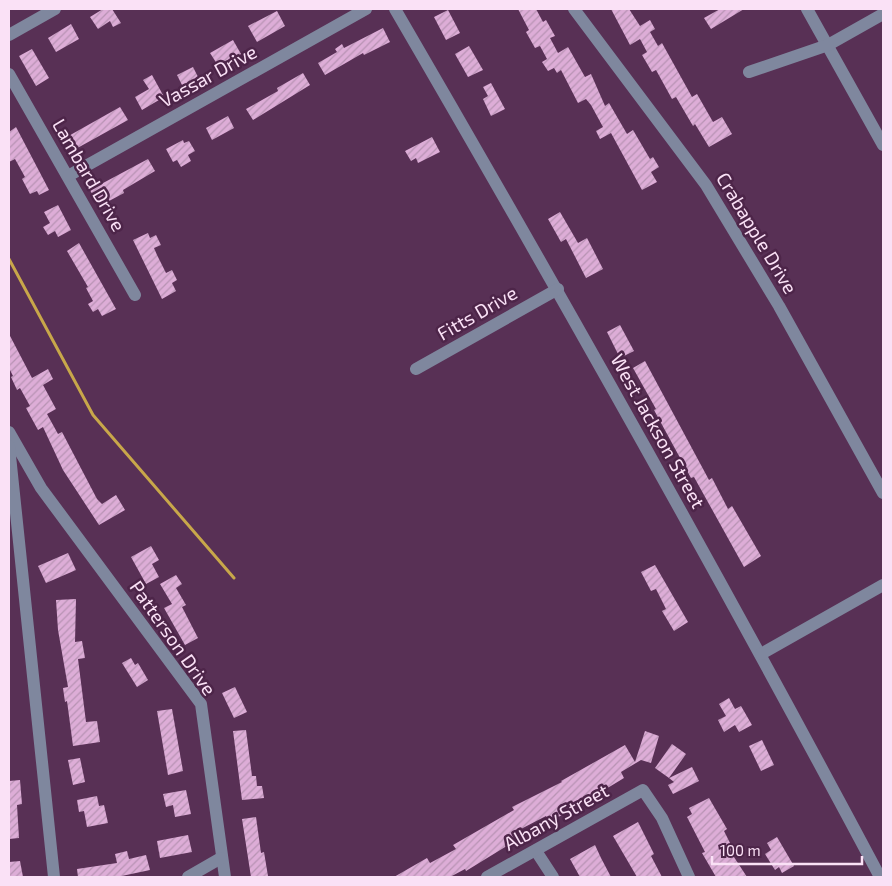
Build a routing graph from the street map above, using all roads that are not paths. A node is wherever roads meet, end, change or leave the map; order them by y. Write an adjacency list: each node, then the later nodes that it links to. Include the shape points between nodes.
1 (55, 9): 7 (street)
2 (366, 9): 12 (street, Vassar Drive)
3 (395, 9): 13 (street, West Jackson Street)
4 (574, 9): 18 (street, Crabapple Drive, via 706,184 779,306)
5 (808, 9): 8 (street)
6 (883, 14): 8 (street)
7 (9, 35)
8 (828, 45): 9 (street); 11 (street)
9 (749, 72)
10 (9, 74): 12 (street, Lambard Drive)
11 (883, 144)
12 (68, 176): 14 (street, Lambard Drive)
13 (558, 289): 15 (street, Fitts Drive); 20 (street, West Jackson Street)
14 (135, 295)
15 (416, 369)
16 (9, 432): 22 (street, Patterson Drive, via 41,488 201,704)
17 (9, 446): 23 (street)
18 (883, 493)
19 (883, 585): 20 (street)
20 (761, 654): 29 (street, West Jackson Street)
21 (536, 851): 26 (street, Albany Street); 27 (street); 28 (street, Albany Street, via 643,790 662,818)
22 (221, 858): 24 (street); 25 (street, Patterson Drive)
23 (54, 877)
24 (188, 877)
25 (225, 877)
26 (487, 877)
27 (553, 877)
28 (689, 877)
29 (880, 877)

